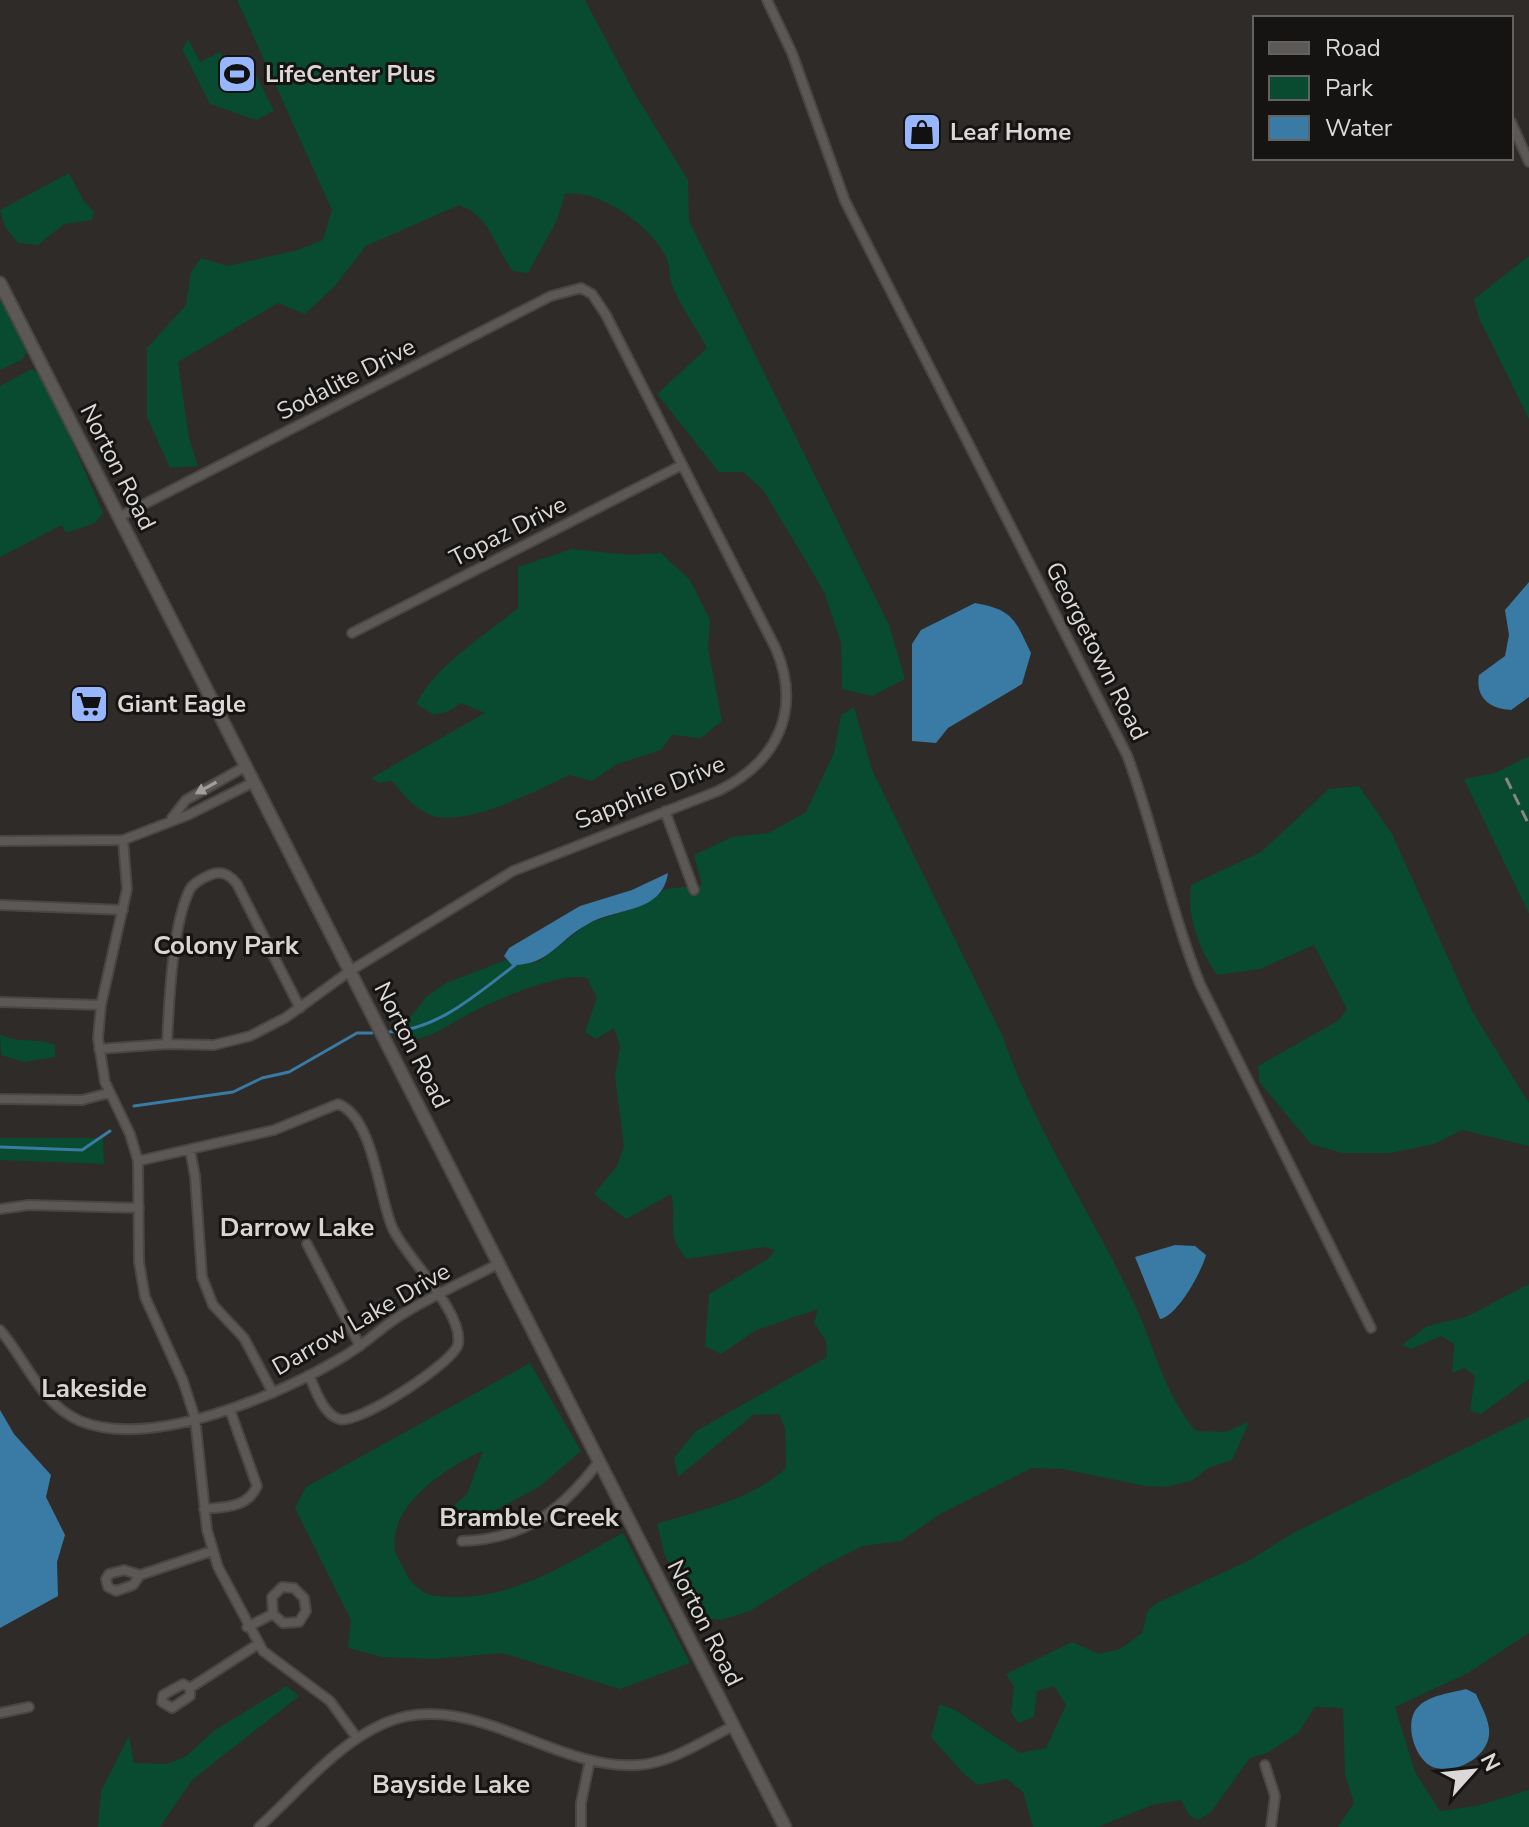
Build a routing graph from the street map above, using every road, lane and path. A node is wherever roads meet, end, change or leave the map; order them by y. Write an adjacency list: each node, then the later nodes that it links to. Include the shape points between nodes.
1 (767, 0): 33 (street, Georgetown Road, via 792,53 845,201 1127,755 1200,984)
2 (1513, 126): 3 (street)
3 (1529, 162)
4 (0, 283): 7 (street, Norton Road)
5 (592, 294): 6 (street, Sapphire Drive); 7 (street, Sodalite Drive, via 573,288 551,296)
6 (682, 465): 8 (street, Topaz Drive); 11 (street, Sapphire Drive, via 776,649 788,694 777,737 751,770 718,791)
7 (119, 517): 9 (street, Norton Road)
8 (352, 633)
9 (246, 766): 10 (street, Norton Road); 12 (street, one-way to 12, via 186,800)
10 (254, 782): 12 (street); 18 (street, Norton Road)
11 (665, 811): 15 (street); 18 (street, Sapphire Drive, via 513,871)
12 (172, 818): 13 (street)
13 (123, 840): 14 (street); 17 (street, via 128,878)
14 (0, 841)
15 (694, 890)
16 (0, 905): 17 (street)
17 (123, 910): 20 (street)
18 (350, 971): 21 (street, Sapphire Drive); 31 (street, Norton Road)
19 (0, 1002): 20 (street)
20 (101, 1005): 23 (street)
21 (300, 1008): 22 (street, Sapphire Drive, via 233,1042); 22 (street, via 237,884 227,874 214,873 194,883 189,893 174,958)
22 (167, 1044): 23 (street, Sapphire Drive)
23 (99, 1049): 24 (street)
24 (109, 1093): 25 (street, via 82,1100); 27 (street)
25 (0, 1099)
26 (190, 1150): 27 (street); 32 (street, via 343,1106 354,1118 380,1176 393,1231); 37 (street, via 202,1277 213,1305 244,1338)
27 (138, 1161): 28 (street)
28 (139, 1208): 29 (street); 39 (street, via 145,1297)
29 (0, 1209)
30 (307, 1244): 35 (street)
31 (498, 1264): 32 (street, Darrow Lake Drive); 40 (street, Norton Road)
32 (438, 1294): 35 (street, Darrow Lake Drive); 36 (street, via 458,1333 458,1345 453,1355 387,1401 339,1420 326,1410)
33 (1371, 1328)
34 (0, 1330): 39 (street, Darrow Lake Drive, via 43,1391 80,1421 125,1428)
35 (360, 1346): 36 (street, Darrow Lake Drive)
36 (309, 1375): 37 (street, Darrow Lake Drive)
37 (273, 1393): 38 (street, Darrow Lake Drive)
38 (230, 1410): 39 (street, Darrow Lake Drive); 41 (street, via 257,1486 250,1499 239,1504)
39 (195, 1418): 41 (street)
40 (598, 1463): 42 (street, via 560,1508 539,1522 503,1537); 51 (street, Norton Road)
41 (204, 1509): 43 (street)
42 (462, 1541)
43 (212, 1551): 44 (street); 46 (street)
44 (140, 1575)
45 (273, 1614): 45 (street, via 272,1597 282,1587 294,1588 304,1598 305,1615 295,1624 283,1623); 46 (street)
46 (247, 1627): 47 (street)
47 (258, 1644): 48 (street); 52 (street, via 336,1707)
48 (190, 1688)
49 (29, 1707): 50 (street)
50 (0, 1713)
51 (733, 1726): 53 (street, via 658,1761 621,1766); 57 (street, Norton Road)
52 (357, 1738): 53 (street, via 393,1720 436,1715 465,1719); 55 (street)
53 (590, 1760): 56 (street)
54 (1265, 1765): 58 (street, via 1275,1796)
55 (259, 1827)
56 (581, 1827)
57 (785, 1827)
58 (1271, 1827)

